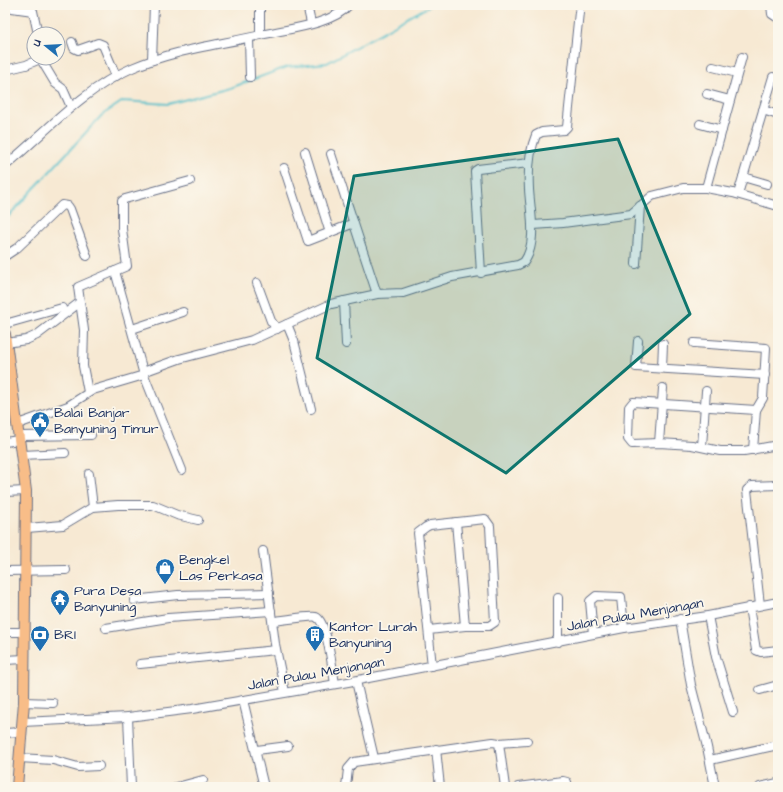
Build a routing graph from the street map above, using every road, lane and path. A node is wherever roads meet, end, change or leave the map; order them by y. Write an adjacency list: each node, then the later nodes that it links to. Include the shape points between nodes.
1 (154, 5): 15 (street)
2 (260, 5): 11 (street)
3 (307, 5): 9 (street)
4 (349, 5): 9 (street, via 339,14)
5 (771, 5): 8 (street, via 772,14)
6 (5, 7): 10 (street, via 31,10)
7 (579, 12): 33 (street, via 567,127 564,130 536,135)
8 (778, 18)
9 (311, 23): 11 (street)
10 (36, 26)
11 (260, 35): 12 (street)
12 (248, 38): 15 (street); 22 (street)
13 (72, 42): 21 (street, via 78,50 98,43 103,45)
14 (742, 57): 20 (street)
15 (152, 60): 21 (street)
16 (26, 65): 19 (street)
17 (45, 66): 26 (street, via 55,83 63,89)
18 (713, 67): 20 (street)
19 (5, 70)
20 (738, 73): 25 (street)
21 (116, 76): 26 (street)
22 (250, 77)
23 (773, 77): 27 (street)
24 (707, 94): 25 (street)
25 (730, 100): 30 (street)
26 (71, 107): 34 (street)
27 (763, 110): 28 (street); 36 (street)
28 (778, 115)
29 (700, 124): 30 (street)
30 (722, 130): 39 (street)
31 (305, 152): 45 (street)
32 (331, 154): 43 (street)
33 (529, 162): 44 (street); 50 (street, via 475,171)
34 (5, 165)
35 (284, 168): 45 (street, via 308,241)
36 (743, 177): 38 (street); 40 (street)
37 (190, 181): 49 (street, via 122,201 122,228 127,263 125,267)
38 (767, 184)
39 (706, 188): 40 (street); 41 (street, via 674,189 652,196)
40 (738, 194): 42 (street)
41 (640, 206): 44 (street, via 631,214 563,223); 48 (street)
42 (778, 206)
43 (354, 223): 45 (street); 52 (street)
44 (533, 224): 50 (street, via 524,262)
45 (330, 233)
46 (5, 256): 47 (street, via 17,248 62,205 70,209)
47 (88, 256)
48 (636, 264)
49 (115, 271): 54 (street, via 80,285); 59 (street)
50 (481, 273): 52 (street, via 452,277 403,293)
51 (257, 283): 60 (street)
52 (377, 294): 53 (street)
53 (344, 301): 58 (street, via 314,310); 64 (street)
54 (79, 303): 61 (street, via 37,335 26,340); 72 (street, via 84,330 83,366)
55 (62, 308): 57 (street)
56 (183, 312): 59 (street)
57 (5, 324)
58 (287, 324): 60 (street); 75 (street, via 294,341)
59 (132, 329): 67 (street)
60 (277, 329): 67 (street, via 252,340 179,359)
61 (6, 338): 69 (main road)
62 (638, 341): 66 (street, via 636,367)
63 (694, 343): 68 (street, via 766,348)
64 (346, 344)
65 (663, 344): 66 (street)
66 (662, 368): 68 (street)
67 (143, 373): 72 (street); 87 (street)
68 (765, 375): 76 (street, via 763,398)
69 (8, 377): 77 (main road)
70 (663, 388): 73 (street)
71 (706, 391): 74 (street)
72 (88, 392): 77 (street, via 68,406)
73 (661, 403): 74 (street); 81 (street); 81 (street, via 633,402 629,407 628,424 630,443)
74 (705, 407): 76 (street); 83 (street)
75 (310, 409)
76 (756, 410): 84 (street)
77 (18, 424): 79 (main road)
78 (91, 435): 79 (street)
79 (19, 438): 80 (street); 86 (main road)
80 (5, 442)
81 (659, 443): 83 (street)
82 (778, 445): 84 (street)
83 (702, 446): 84 (street, via 720,451)
84 (754, 450)
85 (65, 453): 86 (street)
86 (22, 455): 90 (main road)
87 (182, 470)
88 (89, 474): 92 (street)
89 (778, 485): 104 (street, via 752,486 747,490)
90 (26, 491): 91 (street); 95 (main road)
91 (5, 492)
92 (93, 507): 93 (street, via 148,504); 95 (street, via 63,524)
93 (198, 520)
94 (456, 522): 110 (street); 110 (street, via 485,519 490,526 496,620 491,625); 113 (street, via 426,527 418,533)
95 (27, 528): 97 (main road)
96 (263, 551): 100 (street)
97 (26, 570): 98 (street); 99 (street); 115 (main road)
98 (66, 570)
99 (5, 571)
100 (269, 593): 102 (street, via 178,595); 106 (street)
101 (558, 598): 117 (street)
102 (134, 600)
103 (778, 602): 104 (street, Jalan Pulau Menjangan)
104 (760, 605): 105 (street, Jalan Pulau Menjangan)
105 (749, 607): 107 (street, Jalan Pulau Menjangan); 119 (street, via 756,650)
106 (271, 611): 109 (street); 111 (street, via 168,618)
107 (708, 616): 108 (street, Jalan Pulau Menjangan); 132 (street, via 716,657)
108 (680, 619): 112 (street, Jalan Pulau Menjangan); 144 (street, via 691,685)
109 (273, 621): 118 (street); 125 (street, via 296,620 310,616 319,619 326,636)
110 (465, 626): 113 (street)
111 (106, 628)
112 (624, 628): 116 (street, Jalan Pulau Menjangan); 116 (street, via 621,597 596,596 591,598 590,605)
113 (429, 630): 123 (street)
114 (5, 632): 115 (street)
115 (25, 632): 120 (main road)
116 (593, 634): 117 (street, Jalan Pulau Menjangan)
117 (558, 642): 123 (street, Jalan Pulau Menjangan)
118 (276, 650): 122 (street); 128 (street)
119 (778, 650)
120 (25, 659): 121 (street); 130 (main road)
121 (5, 660)
122 (140, 664)
123 (432, 666): 124 (street, Jalan Pulau Menjangan)
124 (356, 681): 125 (street, Jalan Pulau Menjangan); 143 (street)
125 (335, 684): 128 (street, Jalan Pulau Menjangan)
126 (778, 685): 127 (street)
127 (760, 690)
128 (285, 692): 129 (street, Jalan Pulau Menjangan)
129 (243, 700): 133 (street, Jalan Pulau Menjangan); 141 (street)
130 (24, 702): 131 (street); 134 (main road)
131 (53, 703)
132 (733, 712)
133 (128, 718): 134 (street, Jalan Pulau Menjangan); 150 (street)
134 (22, 727): 135 (street, Jalan Pulau Menjangan); 142 (main road)
135 (5, 733)
136 (527, 741): 137 (street)
137 (499, 743): 140 (street); 155 (street)
138 (778, 745): 144 (street)
139 (288, 746): 141 (street)
140 (436, 749): 143 (street); 154 (street)
141 (257, 750): 152 (street)
142 (19, 758): 145 (street, via 52,760 78,767); 149 (main road)
143 (374, 758): 153 (street, via 350,764)
144 (710, 760): 158 (street)
145 (99, 766)
146 (202, 780): 151 (street)
147 (778, 783): 159 (street)
148 (538, 786): 156 (street); 157 (street, via 565,781)
149 (17, 787)
150 (131, 787)
151 (177, 787)
152 (264, 787)
153 (346, 787)
154 (440, 787)
155 (505, 787)
156 (518, 787)
157 (568, 787)
158 (715, 787)
159 (760, 787)

